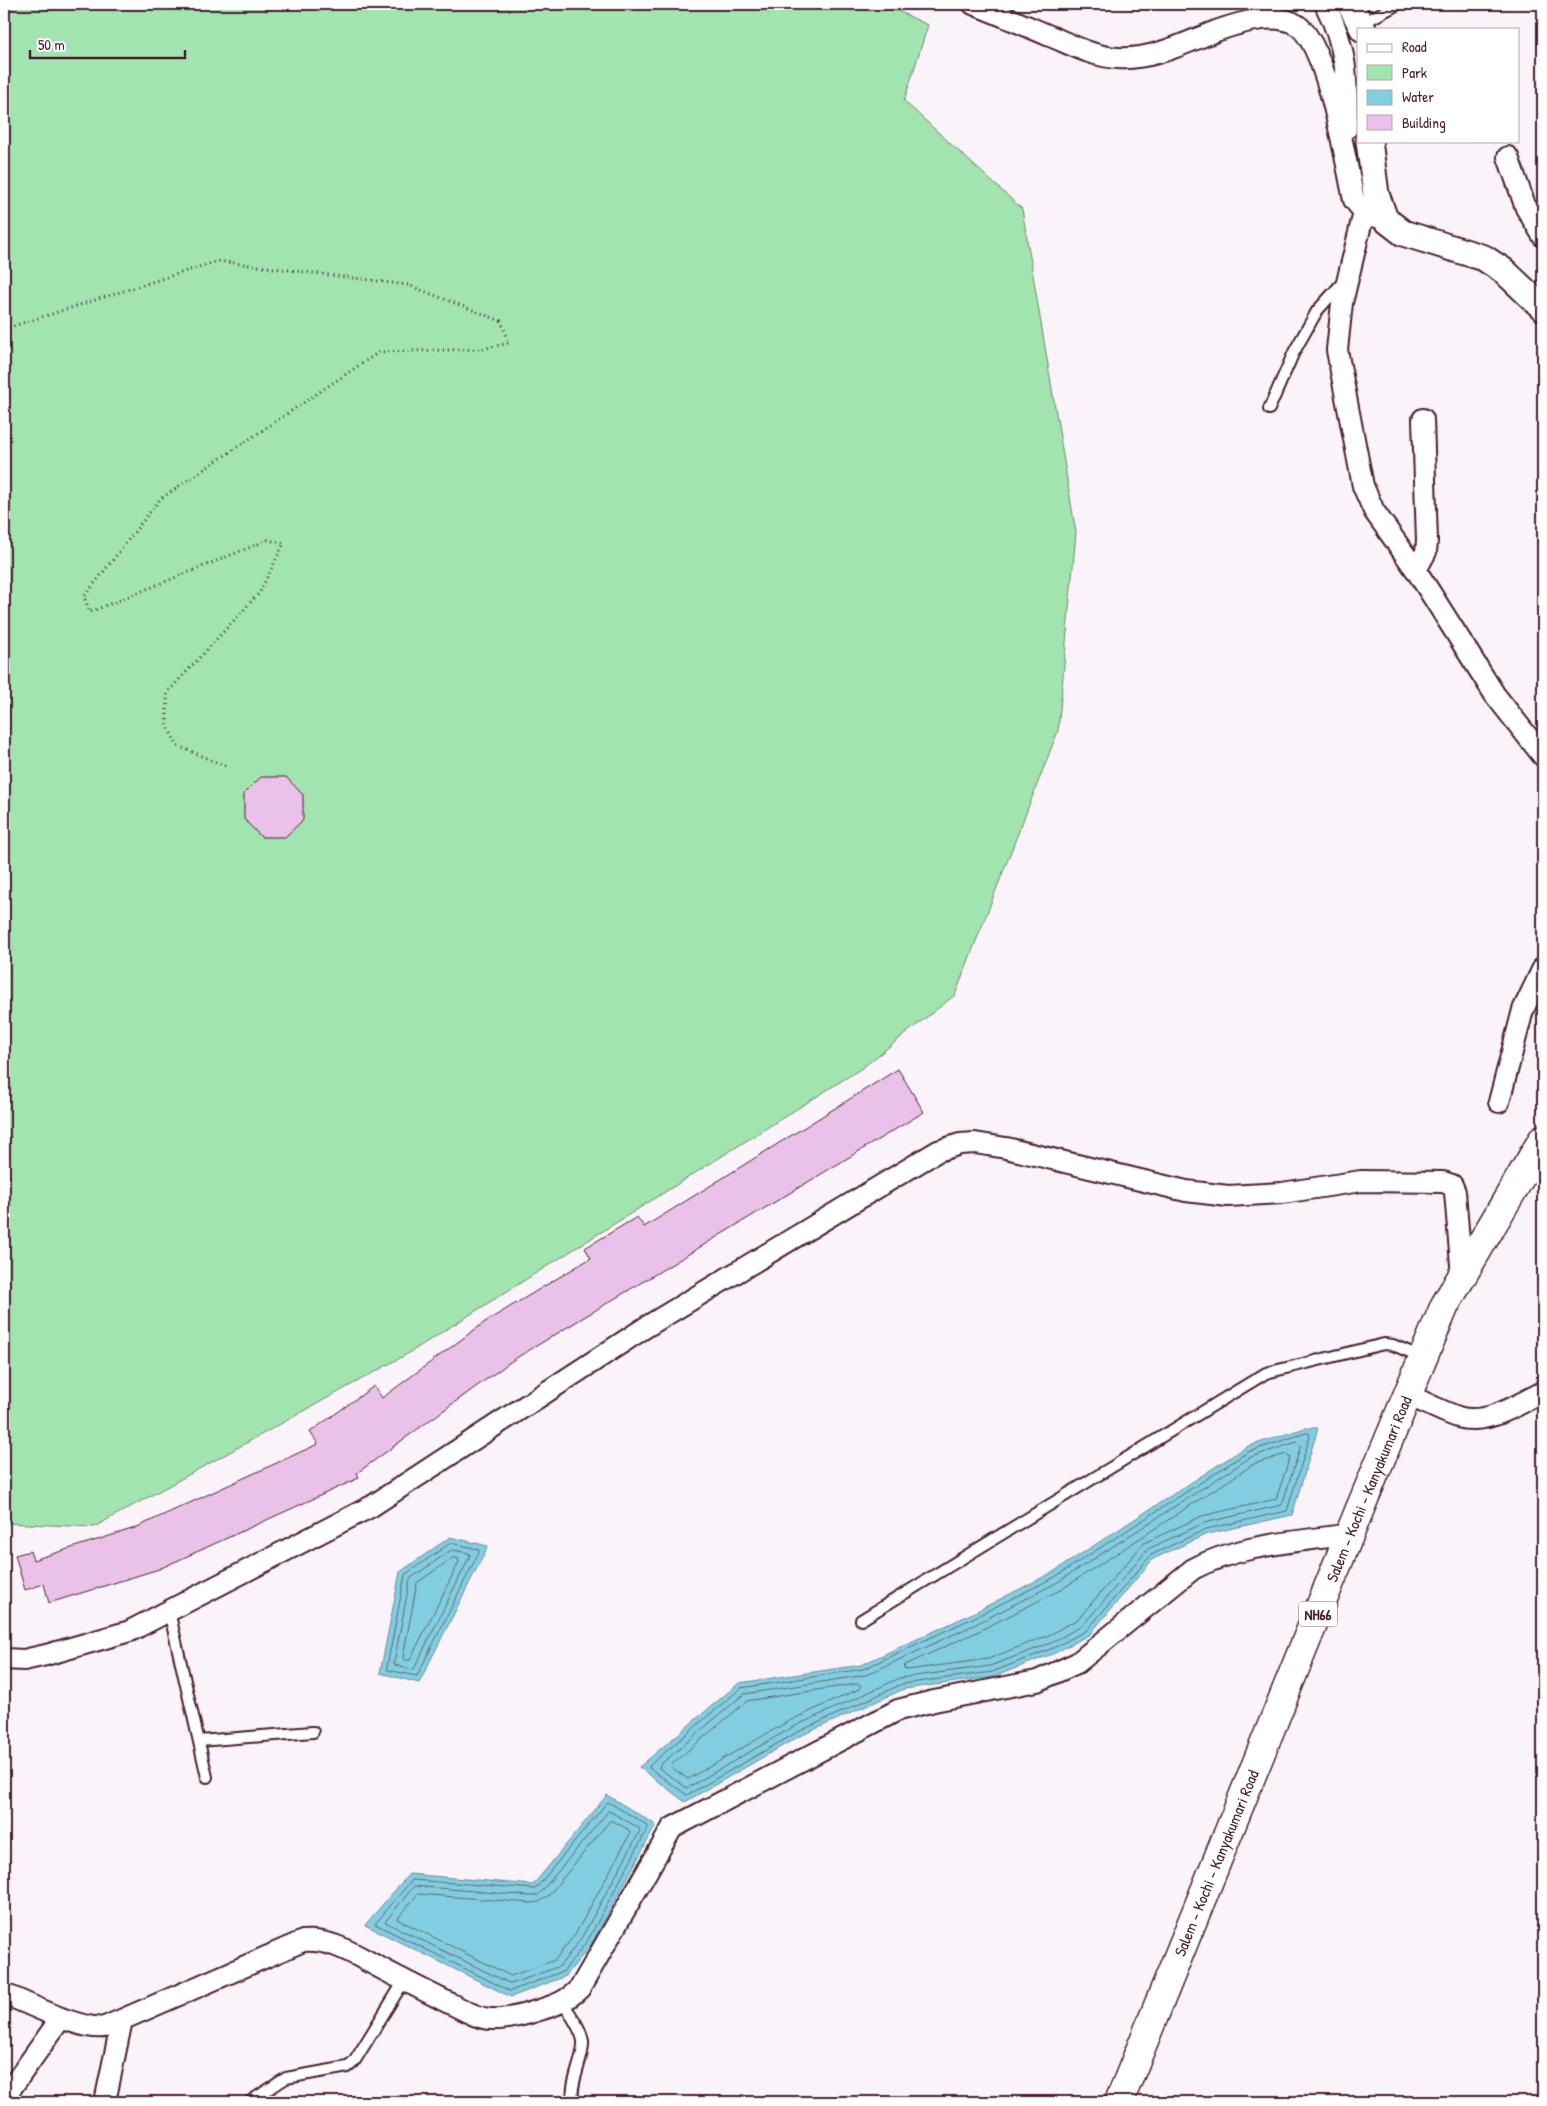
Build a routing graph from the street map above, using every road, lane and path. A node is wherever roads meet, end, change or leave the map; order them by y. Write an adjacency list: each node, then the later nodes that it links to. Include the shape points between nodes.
1 (973, 4): 7 (street, via 1086,51 1119,58 1162,51 1235,24 1261,20 1293,23 1303,30 1329,86)
2 (1325, 4): 7 (street, via 1342,45 1345,62)
3 (1398, 4): 4 (lane)
4 (1358, 19)
5 (1369, 142): 8 (street, via 1376,194)
6 (1508, 157): 9 (street, via 1526,208)
7 (1347, 168): 8 (street, via 1354,200)
8 (1374, 216): 10 (street); 11 (street, via 1403,233 1484,258 1504,271)
9 (1543, 236)
10 (1349, 276): 13 (lane, via 1317,311 1294,352); 15 (street, via 1342,303 1337,350 1363,486 1374,511)
11 (1543, 308)
12 (4, 330): 17 (path, via 218,261 408,285 501,321 509,344 379,352 160,499 84,597 90,612 268,540 284,543 260,592 167,693 167,726 178,746)
13 (1270, 409)
14 (1423, 419): 15 (street, via 1427,541 1426,552)
15 (1416, 570): 16 (street, via 1495,696)
16 (1543, 756)
17 (228, 767)
18 (1543, 968): 19 (street, via 1523,1010)
19 (1499, 1102)
20 (1543, 1139): 21 (highway, Salem - Kochi - Kanyakumari Road / NH66)
21 (1462, 1277): 22 (highway, Salem - Kochi - Kanyakumari Road / NH66); 26 (street, via 1455,1192 1452,1185 1443,1182 1361,1181 1228,1196 1186,1191 1006,1148 960,1144 938,1151 646,1327 372,1506)
22 (1423, 1358): 24 (highway, Salem - Kochi - Kanyakumari Road / NH66); 27 (lane, via 1384,1344 1266,1373)
23 (1543, 1392): 24 (street, via 1490,1417 1473,1419 1459,1417)
24 (1408, 1395): 25 (highway, Salem - Kochi - Kanyakumari Road / NH66)
25 (1350, 1534): 34 (street, via 1250,1548 1208,1561 1192,1569 1077,1663 1037,1681 898,1710 672,1828 594,1966 580,1988); 41 (highway, Salem - Kochi - Kanyakumari Road / NH66)
26 (168, 1611): 28 (street, via 130,1631 24,1660); 30 (lane)
27 (861, 1620)
28 (4, 1659)
29 (313, 1732): 30 (lane)
30 (199, 1741): 31 (lane)
31 (208, 1777)
32 (404, 1981): 34 (street, via 476,2016 492,2019 522,2016); 36 (street, via 342,1947 320,1940 303,1940); 39 (lane, via 348,2067 286,2078)
33 (4, 1994): 35 (street)
34 (563, 2003): 40 (lane, via 582,2039 572,2093)
35 (61, 2018): 36 (street, via 95,2028); 37 (street)
36 (122, 2020): 38 (street)
37 (4, 2098)
38 (105, 2102)
39 (249, 2102)
40 (575, 2102)
41 (1120, 2102)

